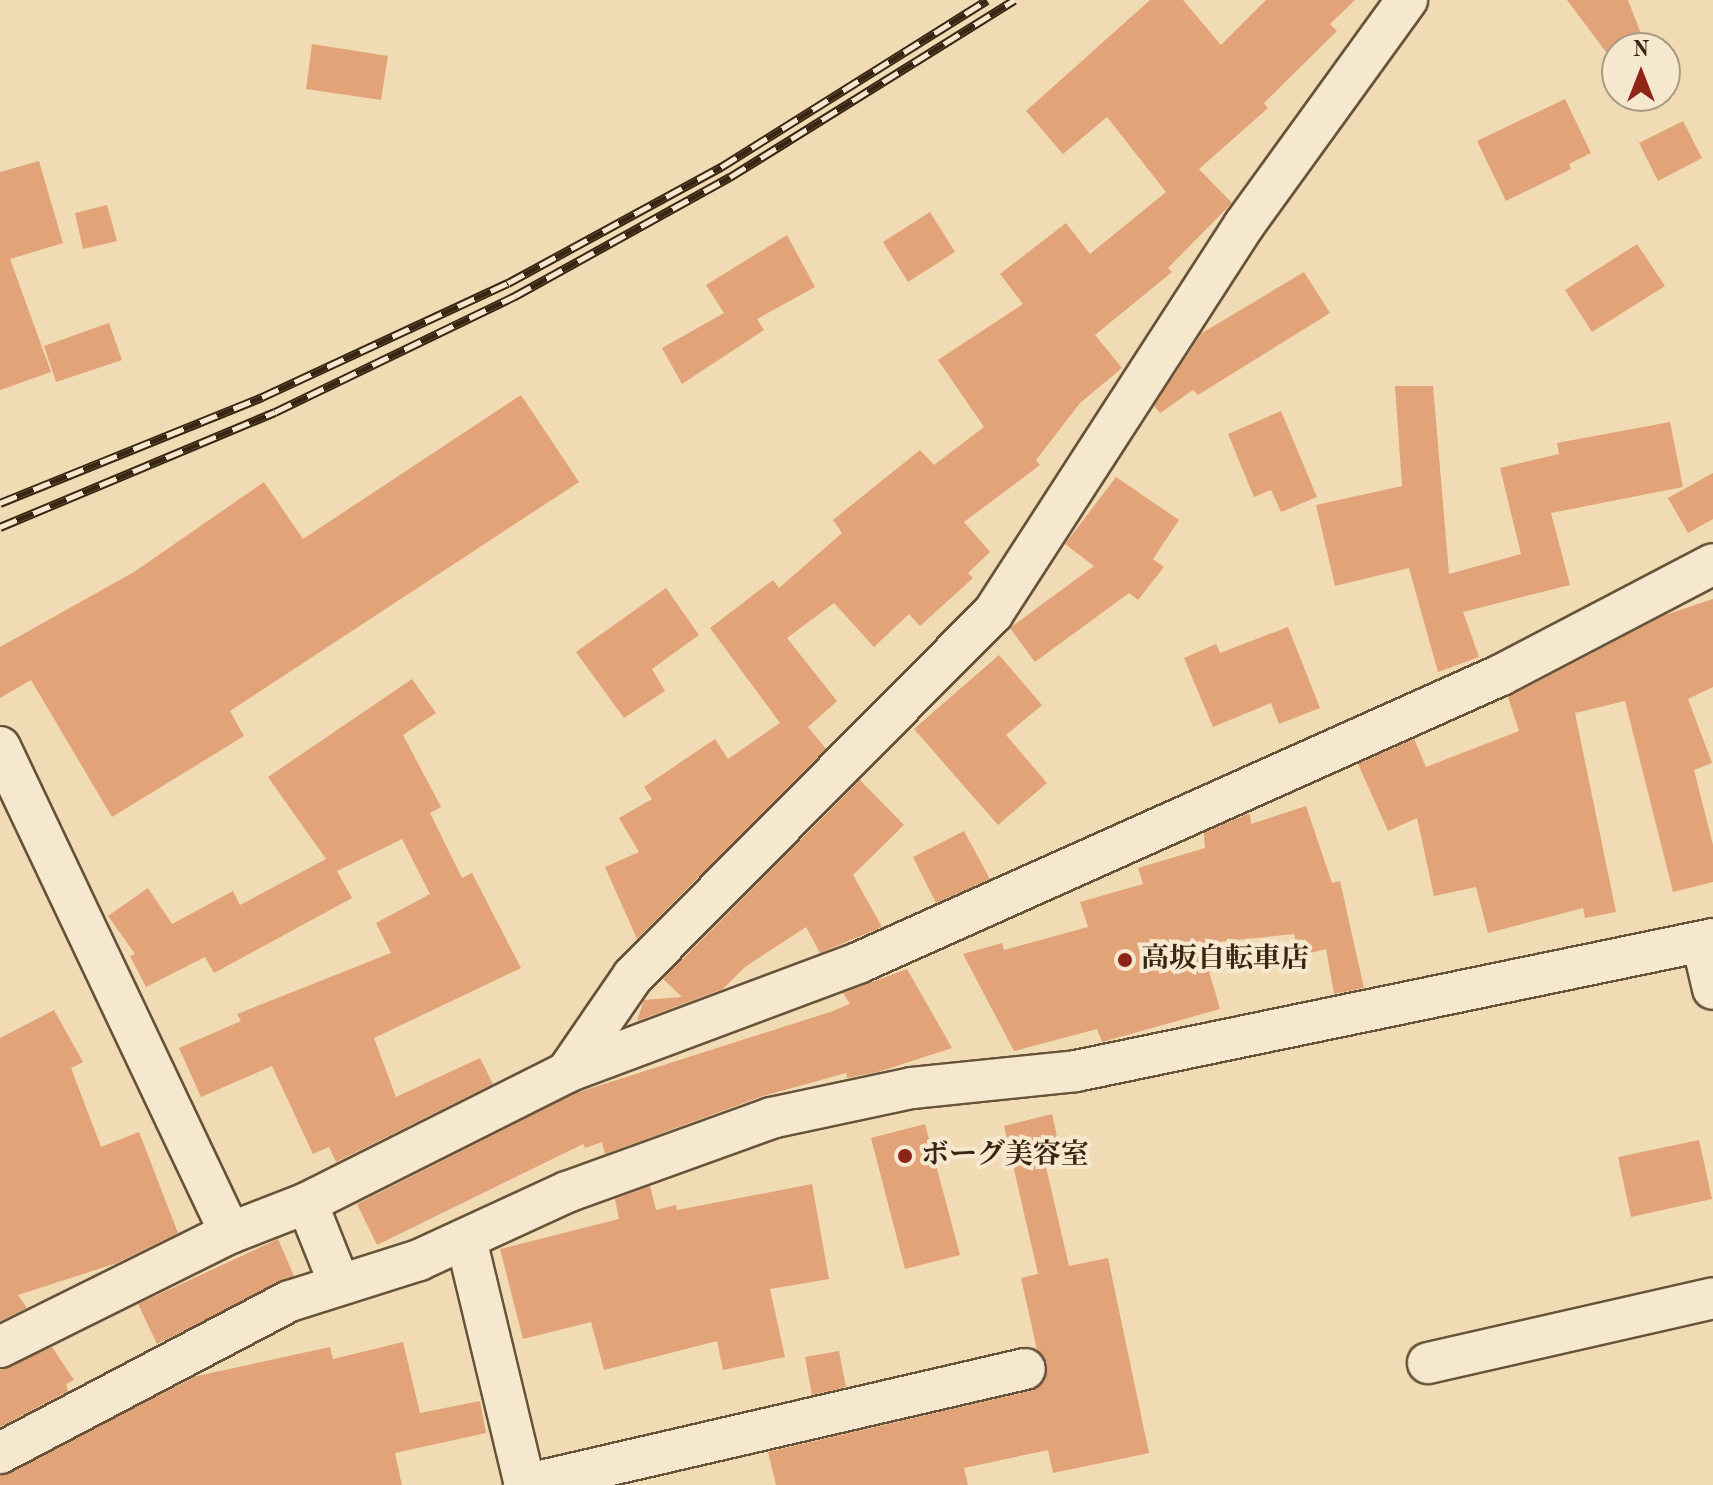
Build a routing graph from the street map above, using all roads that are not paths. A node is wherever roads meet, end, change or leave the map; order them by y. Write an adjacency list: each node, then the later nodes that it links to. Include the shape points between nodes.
1 (1407, 0): 6 (street, via 1244,225 993,613 633,976)
2 (1713, 564): 6 (street, via 1501,675 858,963)
3 (0, 747): 8 (street)
4 (1708, 940): 5 (street); 9 (street, via 1076,1071 912,1088 771,1118 567,1192)
5 (1713, 989)
6 (567, 1072): 7 (street)
7 (307, 1203): 8 (street); 10 (street)
8 (230, 1233): 12 (street)
9 (466, 1239): 10 (street, via 419,1260); 16 (street)
10 (339, 1283): 15 (street, via 290,1301)
11 (1713, 1298): 13 (street)
12 (0, 1347)
13 (1428, 1363)
14 (1025, 1369): 16 (street)
15 (0, 1453)
16 (525, 1485)

